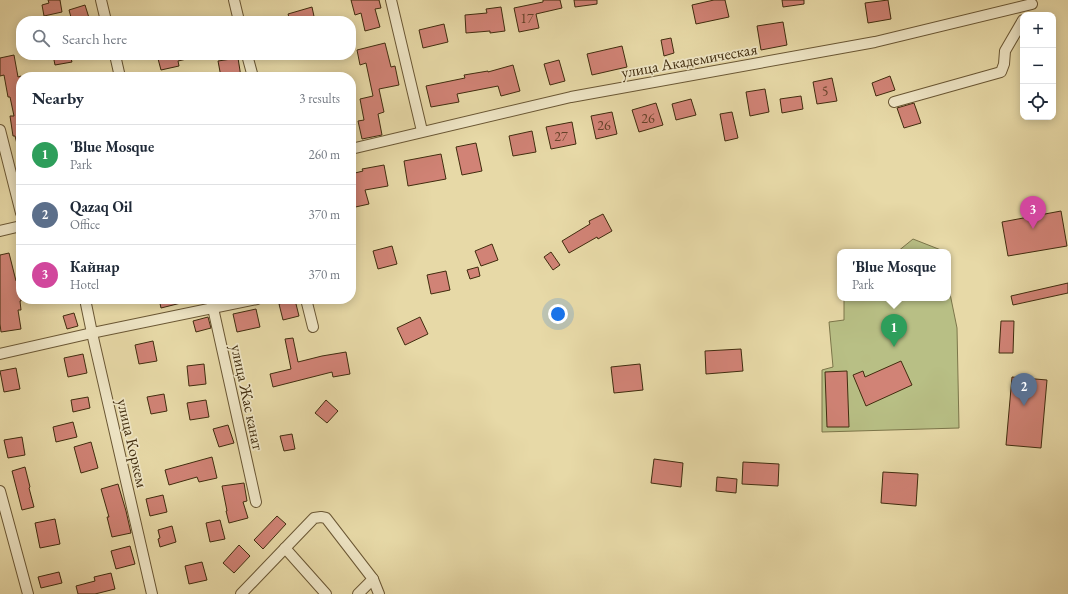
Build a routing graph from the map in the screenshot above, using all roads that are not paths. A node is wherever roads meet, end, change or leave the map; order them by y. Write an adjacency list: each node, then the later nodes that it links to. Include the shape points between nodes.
1 (101, 0): 6 (street)
2 (234, 0): 7 (street)
3 (391, 0): 15 (street)
4 (1032, 2): 5 (street); 15 (street, улица Академическая, via 875,42 571,96)
5 (1027, 12)
6 (105, 16)
7 (238, 16)
8 (1020, 25): 13 (street, via 1005,51 1001,72)
9 (116, 60): 11 (street)
10 (248, 60): 12 (street)
11 (119, 72)
12 (252, 72)
13 (894, 102)
14 (0, 130): 17 (street)
15 (422, 131): 16 (street, улица Академическая)
16 (356, 148)
17 (16, 193)
18 (16, 227): 19 (street)
19 (0, 231)
20 (86, 304): 24 (street, улица Коркем)
21 (212, 304): 24 (street); 27 (street, улица Жас канат)
22 (307, 304): 23 (street)
23 (313, 327)
24 (92, 334): 25 (street); 31 (street, улица Коркем)
25 (0, 354)
26 (0, 491): 30 (street)
27 (256, 502)
28 (285, 548): 29 (street, via 314,518 326,518); 32 (street); 33 (street)
29 (373, 579): 34 (street); 35 (street)
30 (28, 594)
31 (152, 594)
32 (242, 594)
33 (326, 594)
34 (358, 594)
35 (379, 594)

